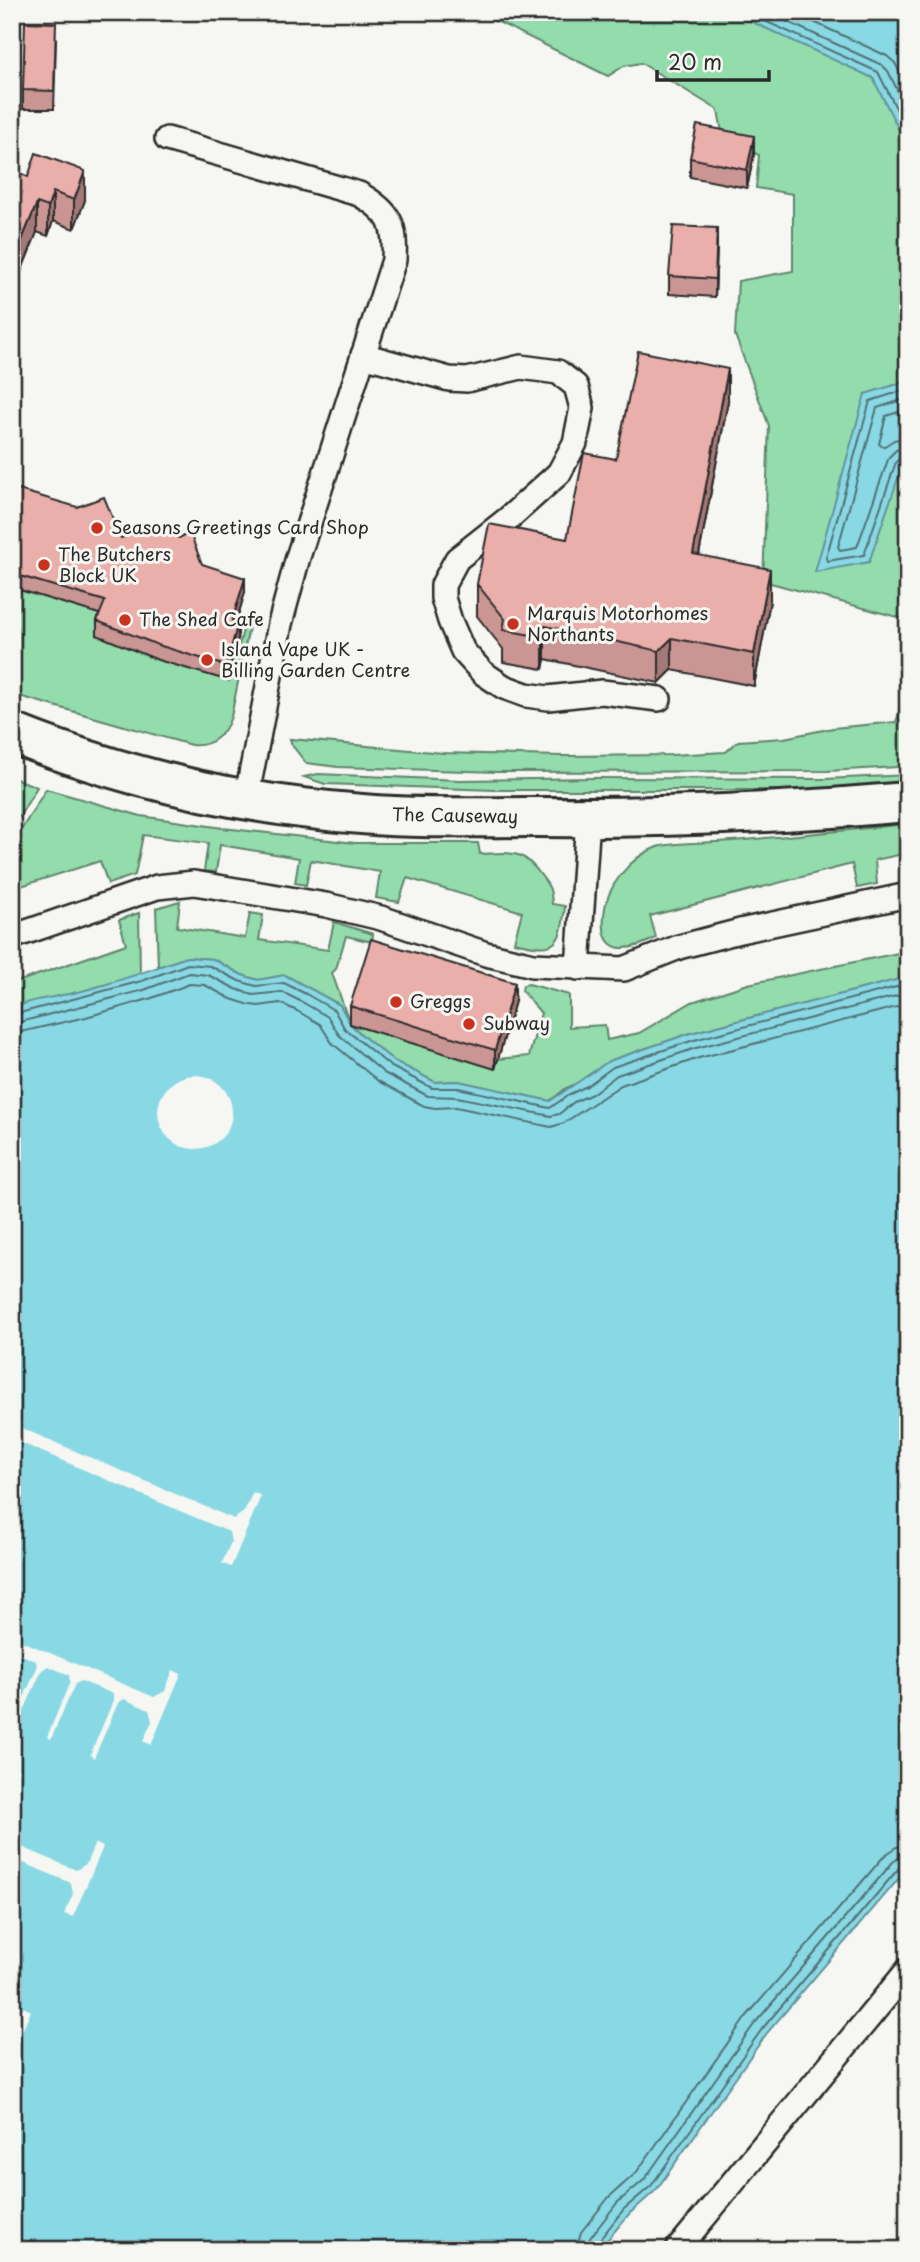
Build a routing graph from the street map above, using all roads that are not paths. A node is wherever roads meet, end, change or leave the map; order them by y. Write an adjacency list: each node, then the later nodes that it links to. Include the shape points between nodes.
1 (167, 139): 2 (lane, via 359,194 390,218 394,260)
2 (363, 355): 3 (lane, via 449,379 467,380 521,367 558,372 576,386 582,408 575,443 559,472 457,559 443,585 443,598 463,651 483,673 505,687 548,698 602,692); 5 (lane, via 280,624)
3 (659, 699)
4 (12, 733): 5 (street, The Causeway, via 144,779)
5 (246, 800): 7 (street, The Causeway, via 363,814)
6 (908, 802): 7 (street, The Causeway, via 820,810)
7 (588, 818): 10 (lane)
8 (908, 895): 10 (lane, via 679,947 624,968)
9 (12, 937): 10 (lane, via 157,887 194,883 326,905 381,918 486,954 533,965)
10 (578, 968)
11 (908, 1970): 12 (lane)
12 (677, 2250)

